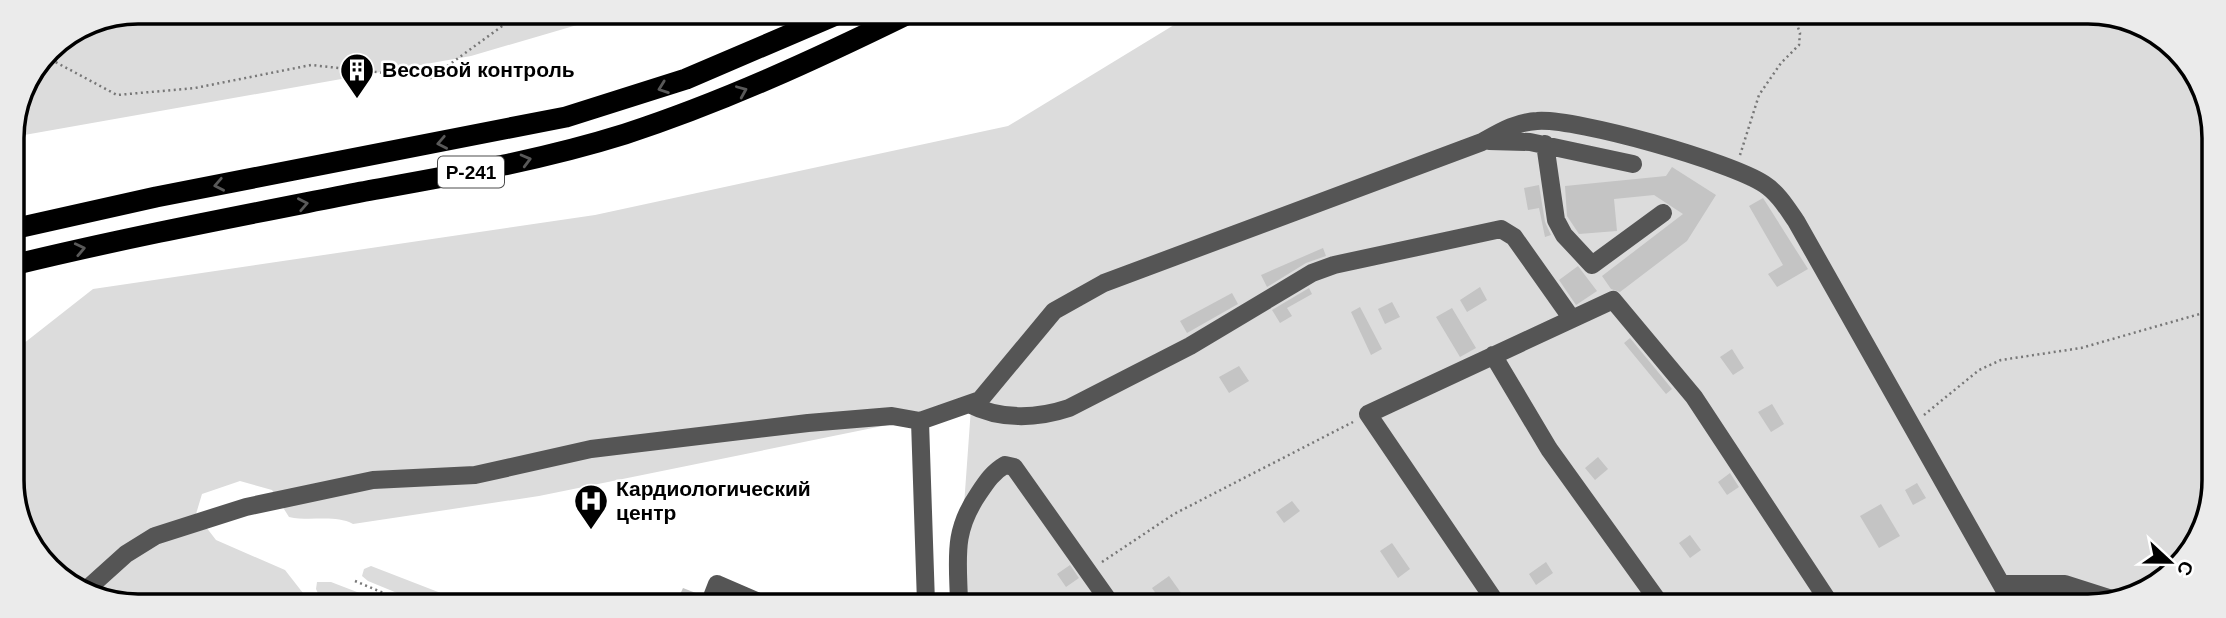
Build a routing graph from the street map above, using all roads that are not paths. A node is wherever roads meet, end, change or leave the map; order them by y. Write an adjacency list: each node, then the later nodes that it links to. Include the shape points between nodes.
1 (815, 24): 7 (highway, Р-241, one-way to 7, via 687,79 566,117)
2 (887, 24): 8 (highway, Р-241, one-way to 2, via 506,165 623,134 709,105)
3 (1482, 142): 4 (lane, via 1514,140); 11 (lane, via 1104,283 1054,311 995,384 980,400); 14 (lane, via 1513,125 1565,121 1735,170 1764,184 1796,221)
4 (1545, 145): 5 (lane); 6 (lane, via 1556,220 1592,265)
5 (1633, 164)
6 (1663, 214)
7 (25, 226)
8 (25, 262)
9 (1572, 320): 10 (lane); 11 (lane, via 1514,237 1502,229 1312,273 1190,346 1055,413 989,414); 17 (lane, via 1613,300 1694,397)
10 (1493, 355): 15 (lane, via 1367,414); 16 (lane, via 1549,449)
11 (969, 404): 12 (lane)
12 (920, 421): 13 (lane, via 892,416 808,423 592,449 475,475 373,480 246,507 155,536); 22 (lane)
13 (93, 584)
14 (2002, 584): 18 (lane); 19 (lane, via 2065,584)
15 (1490, 593)
16 (1653, 593)
17 (1823, 593)
18 (2007, 593)
19 (2093, 593)
20 (713, 594): 21 (lane, via 717,584)
21 (739, 594)
22 (926, 594)
23 (959, 594): 24 (lane, via 959,528 995,471 1005,465 1014,467)
24 (1103, 594)

